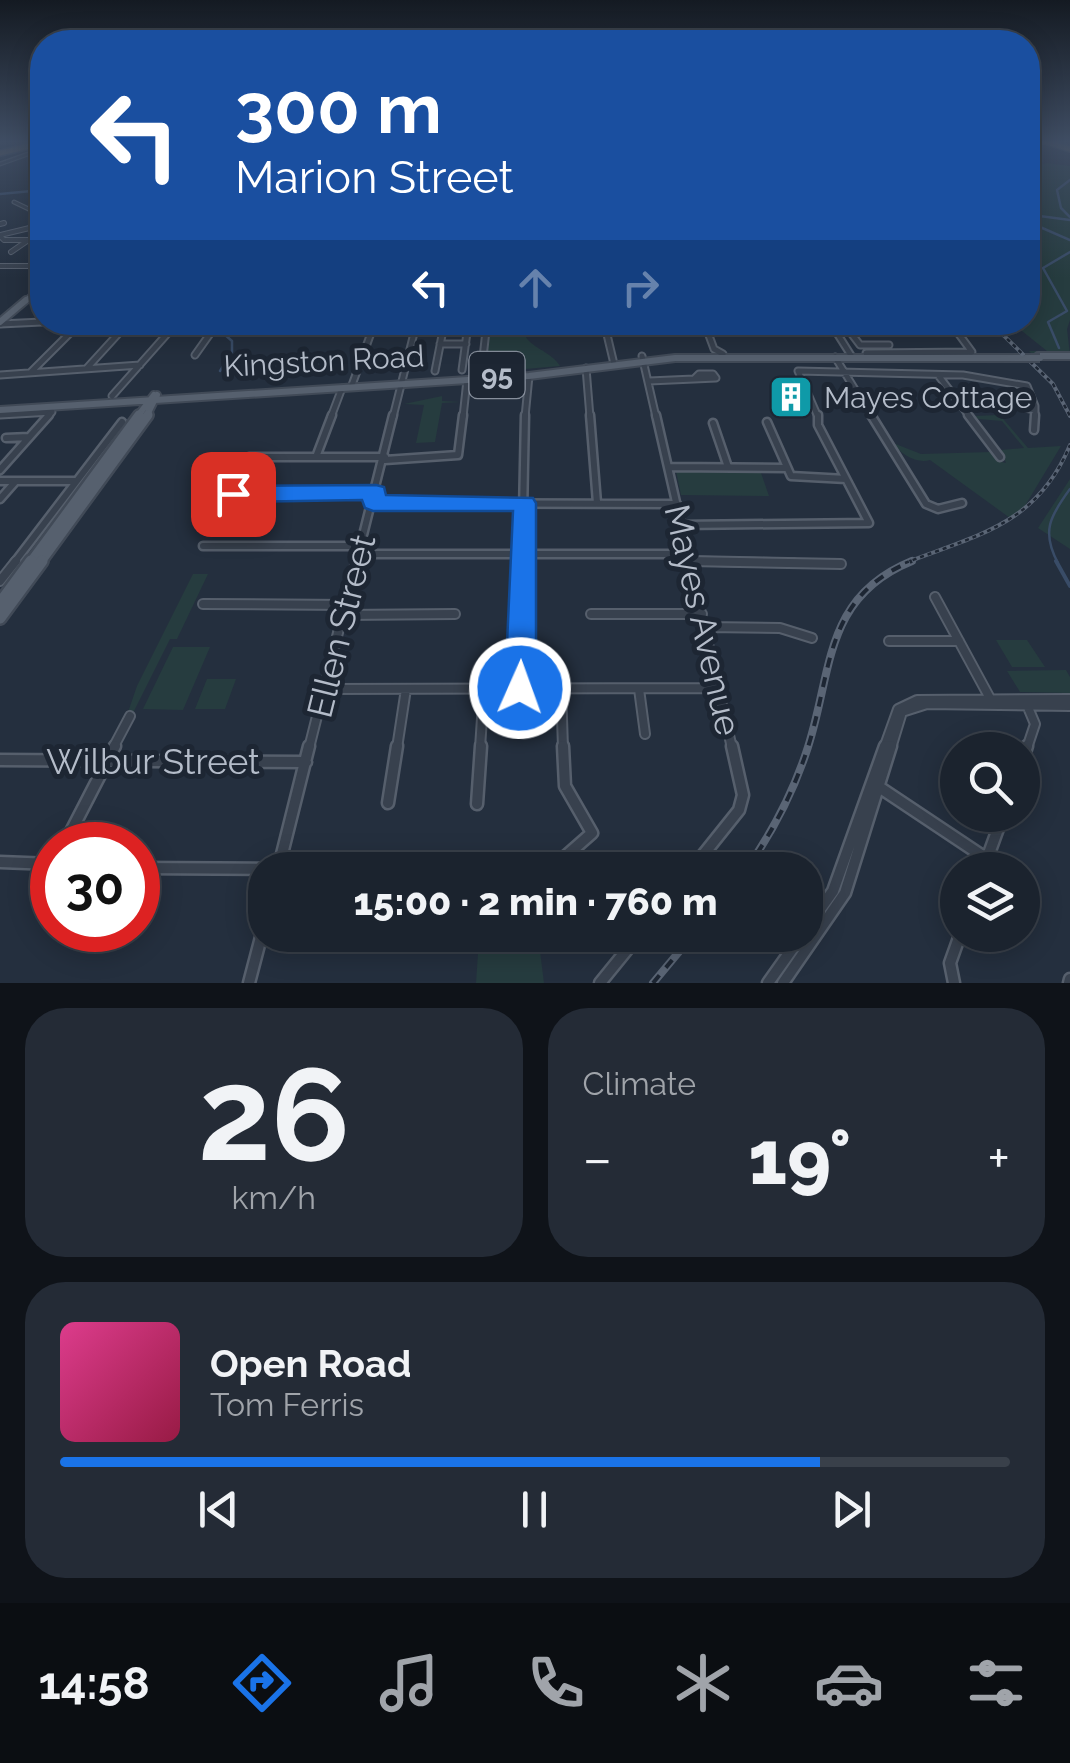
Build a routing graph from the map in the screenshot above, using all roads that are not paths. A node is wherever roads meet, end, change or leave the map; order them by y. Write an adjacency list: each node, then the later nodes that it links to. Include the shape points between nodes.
1 (14, 202): 2 (street)
2 (30, 209)
3 (30, 227): 4 (street)
4 (0, 236): 5 (street)
5 (28, 240): 6 (street)
6 (11, 252)
7 (0, 266): 8 (street)
8 (30, 266)
9 (30, 297): 11 (main road)
10 (30, 322): 11 (street)
11 (0, 323)
12 (68, 335): 47 (street)
13 (116, 335): 44 (street)
14 (167, 335): 43 (street)
15 (209, 335): 33 (street)
16 (370, 335): 59 (street)
17 (414, 335): 58 (street, Ellen Street)
18 (442, 335): 27 (street)
19 (467, 335): 28 (street)
20 (487, 335): 53 (street)
21 (607, 335): 42 (street)
22 (708, 335): 31 (street)
23 (838, 335): 35 (street)
24 (853, 335): 29 (street, via 860,344)
25 (876, 335): 29 (street)
26 (961, 335): 34 (street, via 970,353)
27 (440, 344): 28 (street); 48 (street)
28 (466, 344): 45 (street)
29 (880, 345): 30 (street)
30 (889, 345)
31 (712, 351): 32 (main road, Kingston Road / 95); 39 (main road, Kingston Road / 95)
32 (820, 353): 35 (main road, Kingston Road / 95); 36 (main road)
33 (194, 354)
34 (866, 354): 35 (main road, Kingston Road / 95); 40 (main road, Kingston Road / 95)
35 (851, 355): 36 (main road, Kingston Road / 95); 37 (main road, Kingston Road / 95)
36 (835, 356): 39 (main road, Kingston Road / 95); 49 (street)
37 (883, 357): 40 (main road, Kingston Road / 95); 41 (street, Kingston Road)
38 (1070, 357): 40 (main road, Kingston Road / 95, bridge)
39 (643, 358): 42 (main road, Kingston Road / 95); 57 (street, Mayes Avenue)
40 (1024, 358): 41 (street, Kingston Road)
41 (950, 359): 52 (street)
42 (612, 362): 46 (main road, Kingston Road / 95); 53 (main road, Kingston Road / 95)
43 (141, 365): 44 (street); 61 (street)
44 (86, 369): 47 (street)
45 (462, 370)
46 (582, 371): 54 (main road, Kingston Road / 95); 87 (street)
47 (30, 372): 51 (street)
48 (435, 372)
49 (845, 372): 50 (street); 79 (street, via 798,372); 86 (street, via 926,504 938,509)
50 (938, 374): 52 (street); 73 (street)
51 (0, 375)
52 (964, 375): 65 (street, via 1027,386)
53 (480, 376): 58 (main road, Kingston Road / 95)
54 (525, 378): 56 (main road, Kingston Road / 95); 85 (street)
55 (694, 379): 57 (street)
56 (467, 380): 58 (main road, Kingston Road / 95); 74 (street, via 458,455)
57 (649, 381): 76 (street, Mayes Avenue)
58 (402, 383): 59 (main road, Kingston Road / 95); 60 (main road, Kingston Road / 95); 74 (street, Ellen Street)
59 (352, 385): 62 (main road, Kingston Road / 95)
60 (342, 388): 62 (main road, Kingston Road / 95); 72 (street)
61 (117, 394): 62 (main road, Kingston Road); 64 (main road, Kingston Road)
62 (151, 399): 64 (main road, Kingston Road); 90 (main road)
63 (1010, 405): 65 (street)
64 (0, 410): 70 (street, via 51,410)
65 (1035, 410): 69 (street)
66 (122, 422): 82 (street)
67 (713, 422): 75 (street)
68 (767, 422): 77 (street)
69 (1034, 430)
70 (30, 437): 71 (street); 78 (street)
71 (6, 438)
72 (316, 457): 74 (street); 83 (street, via 252,457 233,494)
73 (1001, 458)
74 (384, 459): 83 (street, Ellen Street)
75 (728, 467): 76 (street); 77 (street)
76 (670, 468): 88 (street, Mayes Avenue)
77 (786, 468): 79 (street, via 795,478)
78 (0, 470)
79 (846, 478): 91 (street, via 870,522)
80 (0, 481): 81 (street)
81 (16, 481): 82 (street); 84 (street)
82 (76, 481): 89 (street)
83 (374, 498): 85 (street); 93 (street, Ellen Street)
84 (0, 499)
85 (524, 503): 87 (street); 94 (street)
86 (962, 503)
87 (596, 504): 88 (street)
88 (677, 504): 91 (street, Mayes Avenue)
89 (46, 520): 90 (street); 98 (street)
90 (65, 520): 101 (main road); 107 (main road)
91 (682, 525): 95 (street, Mayes Avenue)
92 (203, 546): 93 (street)
93 (361, 550): 94 (street); 103 (street, Ellen Street)
94 (523, 554): 95 (street); 113 (street)
95 (689, 558): 96 (street); 106 (street, Mayes Avenue)
96 (841, 564)
97 (0, 565): 98 (street)
98 (12, 565): 99 (street)
99 (0, 581)
100 (935, 597): 111 (street)
101 (0, 603)
102 (203, 604): 103 (street)
103 (346, 610): 104 (street); 117 (street, Ellen Street)
104 (455, 614)
105 (591, 614): 106 (street)
106 (702, 614): 108 (street, Mayes Avenue)
107 (0, 618)
108 (706, 628): 109 (street, via 780,628); 116 (street, Mayes Avenue)
109 (812, 638)
110 (889, 641): 111 (street)
111 (959, 641): 119 (street)
112 (484, 688): 113 (street); 118 (street); 130 (street)
113 (520, 688): 114 (street)
114 (562, 688): 115 (street); 133 (street, via 565,786 592,833)
115 (638, 688): 116 (street); 124 (street)
116 (719, 688): 134 (street, Mayes Avenue, via 742,802)
117 (327, 689): 118 (street); 127 (street, Ellen Street)
118 (406, 689): 129 (street)
119 (993, 702): 120 (street); 128 (street, via 906,710)
120 (1026, 702): 121 (street); 123 (street)
121 (1070, 703)
122 (130, 716): 126 (street)
123 (1033, 732)
124 (644, 734)
125 (0, 760): 126 (street, Wilbur Street)
126 (105, 762): 127 (street, Wilbur Street); 131 (street)
127 (306, 762): 132 (street, Ellen Street)
128 (874, 784): 135 (street); 140 (street); 148 (street, via 845,893)
129 (388, 803)
130 (477, 804)
131 (75, 822)
132 (282, 852)
133 (570, 852)
134 (704, 852)
135 (967, 852)
136 (0, 862): 137 (street)
137 (30, 863)
138 (160, 868): 139 (street)
139 (248, 869)
140 (823, 905)
141 (257, 952): 145 (street)
142 (625, 952): 146 (street)
143 (790, 952): 147 (street)
144 (954, 952): 149 (street)
145 (249, 983)
146 (600, 983)
147 (768, 983)
148 (784, 983)
149 (954, 983)

